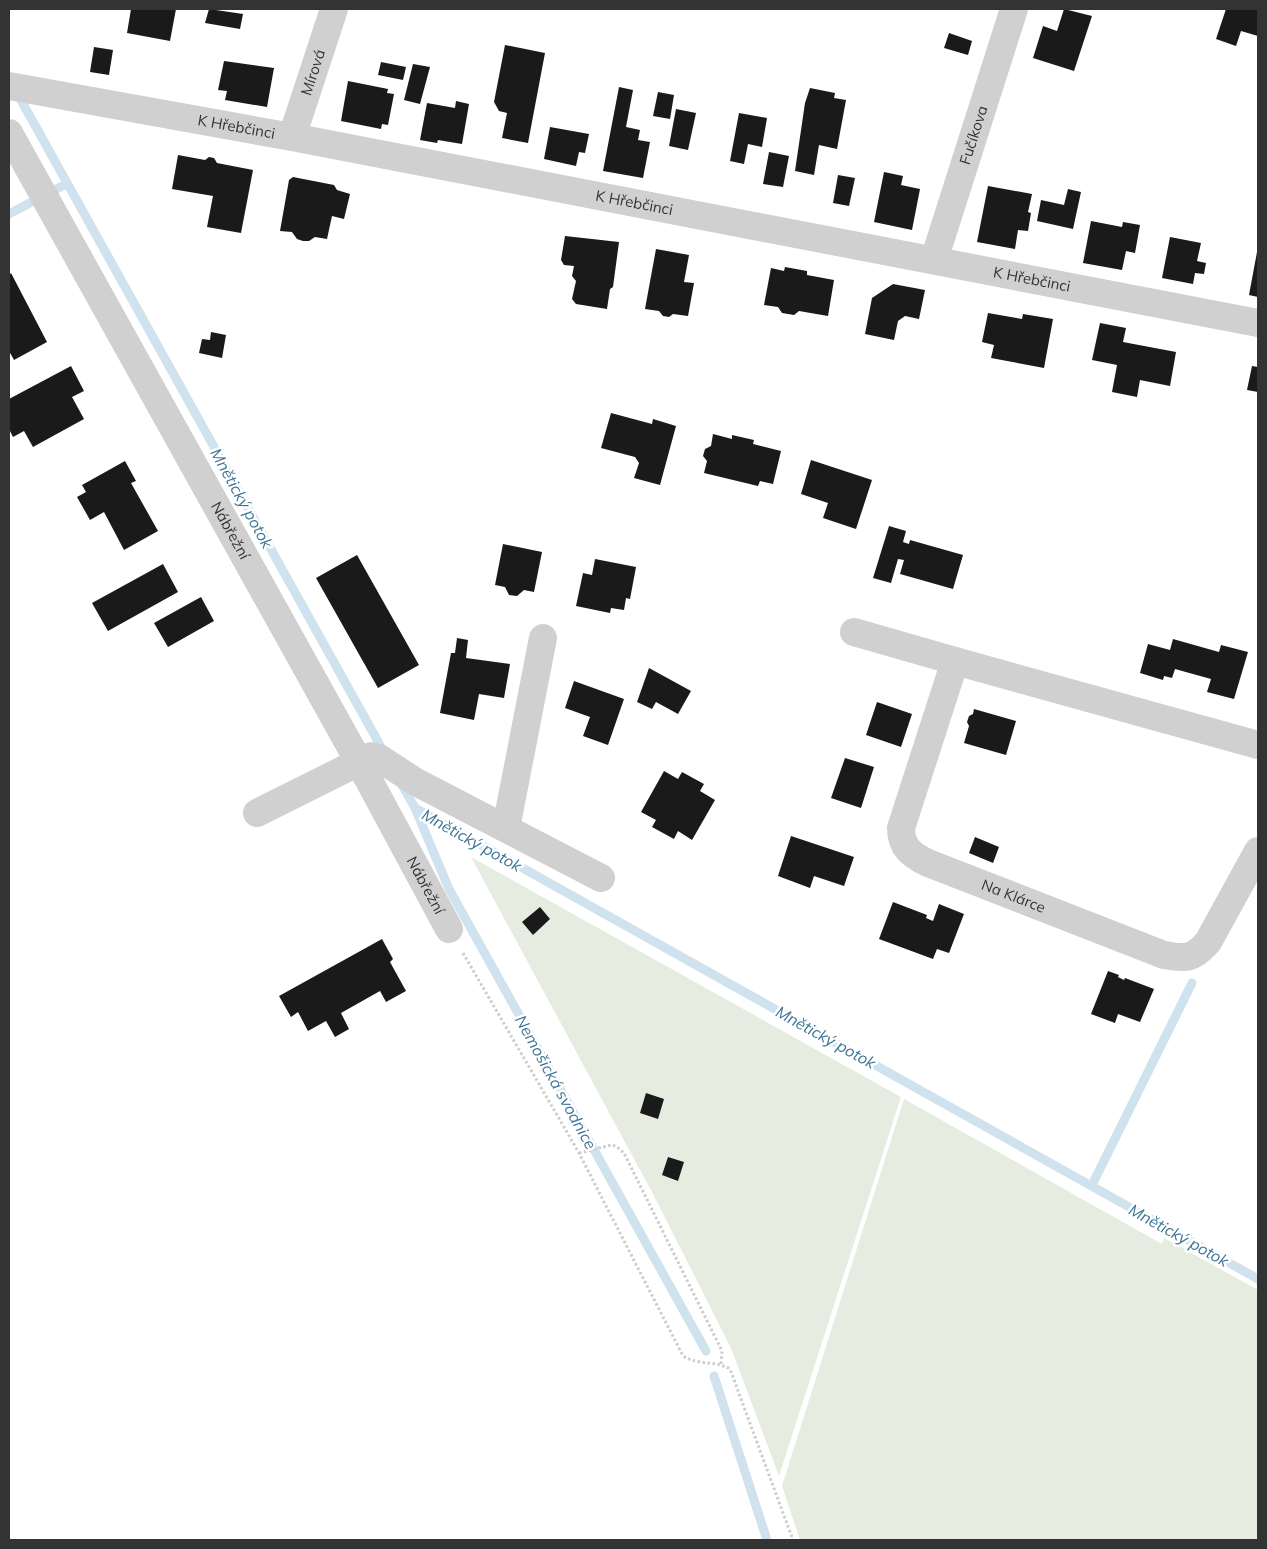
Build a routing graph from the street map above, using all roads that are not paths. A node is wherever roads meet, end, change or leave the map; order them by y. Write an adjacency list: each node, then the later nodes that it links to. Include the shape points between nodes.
1 (334, 9): 5 (street, Mírová)
2 (1014, 9): 6 (street, Fučíkova)
3 (16, 87): 5 (street, K Hřebčinci)
4 (9, 133): 12 (street, Nábřežní)
5 (292, 138): 6 (street, K Hřebčinci)
6 (934, 260): 7 (street, K Hřebčinci)
7 (1258, 323)
8 (854, 632): 10 (street)
9 (543, 638): 14 (street)
10 (956, 661): 11 (street); 15 (street, Na Klárce, via 902,822 904,845 917,858 1164,955 1189,958 1208,942)
11 (1258, 745)
12 (359, 762): 13 (street); 14 (street, via 371,756 379,758 416,782); 17 (street, Nábřežní)
13 (257, 813)
14 (506, 828): 16 (street)
15 (1258, 850)
16 (601, 878)
17 (449, 928)

